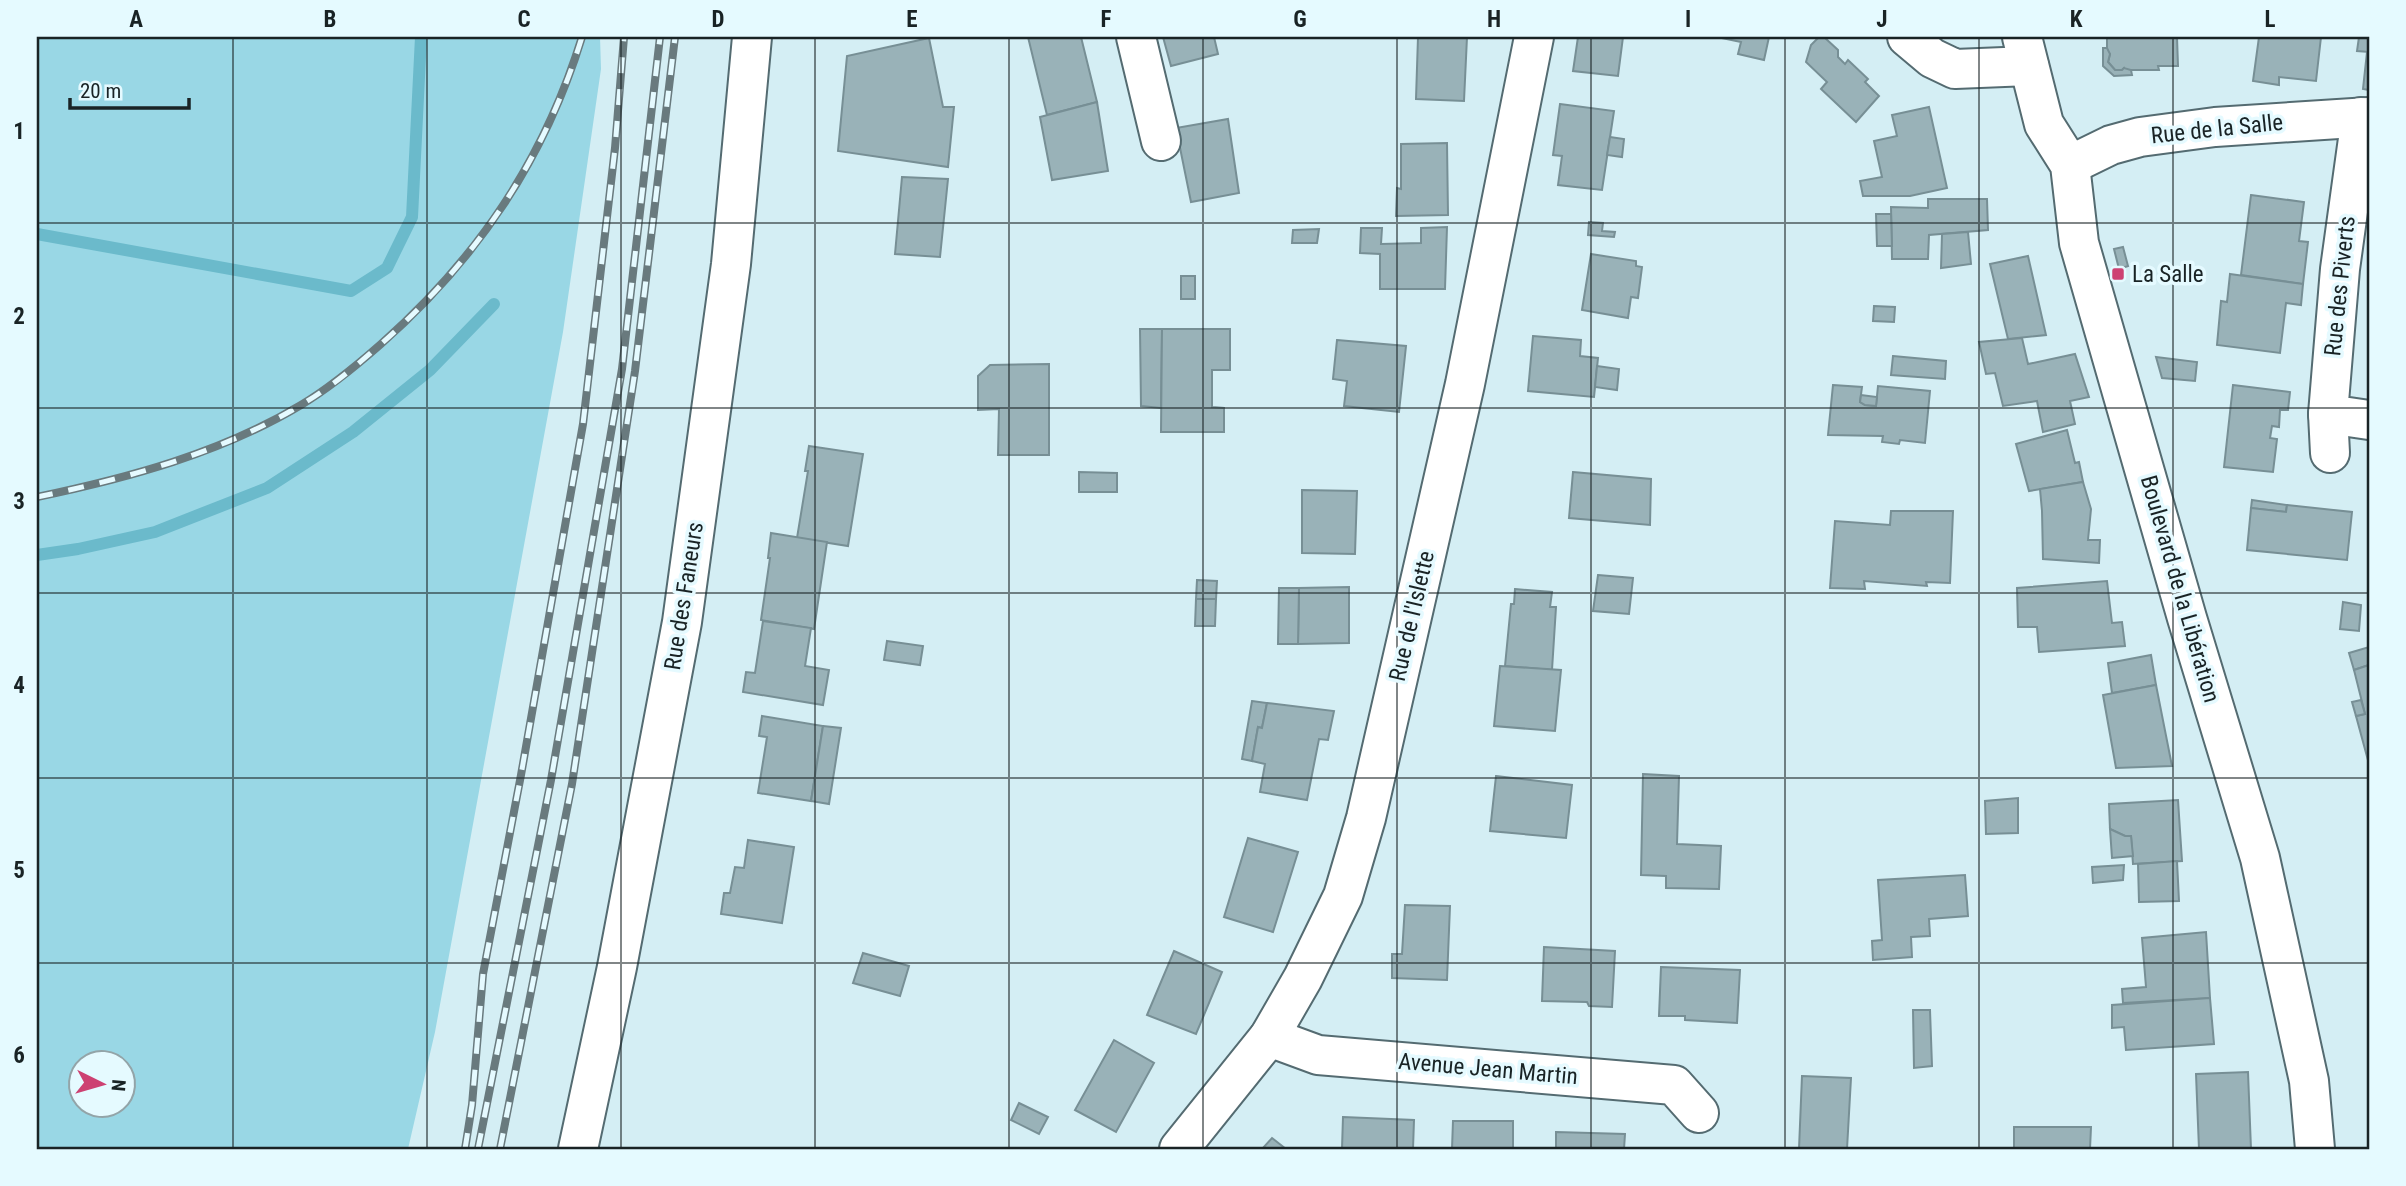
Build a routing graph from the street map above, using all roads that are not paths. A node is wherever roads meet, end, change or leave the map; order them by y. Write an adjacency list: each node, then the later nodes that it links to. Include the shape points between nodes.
1 (752, 37): 14 (street, Rue des Faneurs, via 732,264 682,622)
2 (1136, 37): 7 (street)
3 (1534, 37): 12 (street, Rue de l'Islette, via 1465,384 1366,817 1343,896)
4 (1907, 37): 5 (street, via 1932,58 1955,69)
5 (2026, 51): 8 (street, Boulevard de la Libération, via 2044,124)
6 (2365, 117): 8 (street, Rue de la Salle, via 2140,137); 9 (street, Rue des Piverts, via 2340,269)
7 (1161, 141)
8 (2070, 165): 16 (street, Boulevard de la Libération, via 2079,243 2260,858 2309,1081)
9 (2328, 414): 10 (street); 11 (street, Rue des Piverts)
10 (2369, 420)
11 (2330, 453)
12 (1269, 1037): 13 (street, Avenue Jean Martin, via 1318,1055 1674,1085); 15 (street, Rue de l'Islette)
13 (1699, 1113)
14 (578, 1149)
15 (1179, 1149)
16 (2315, 1149)

